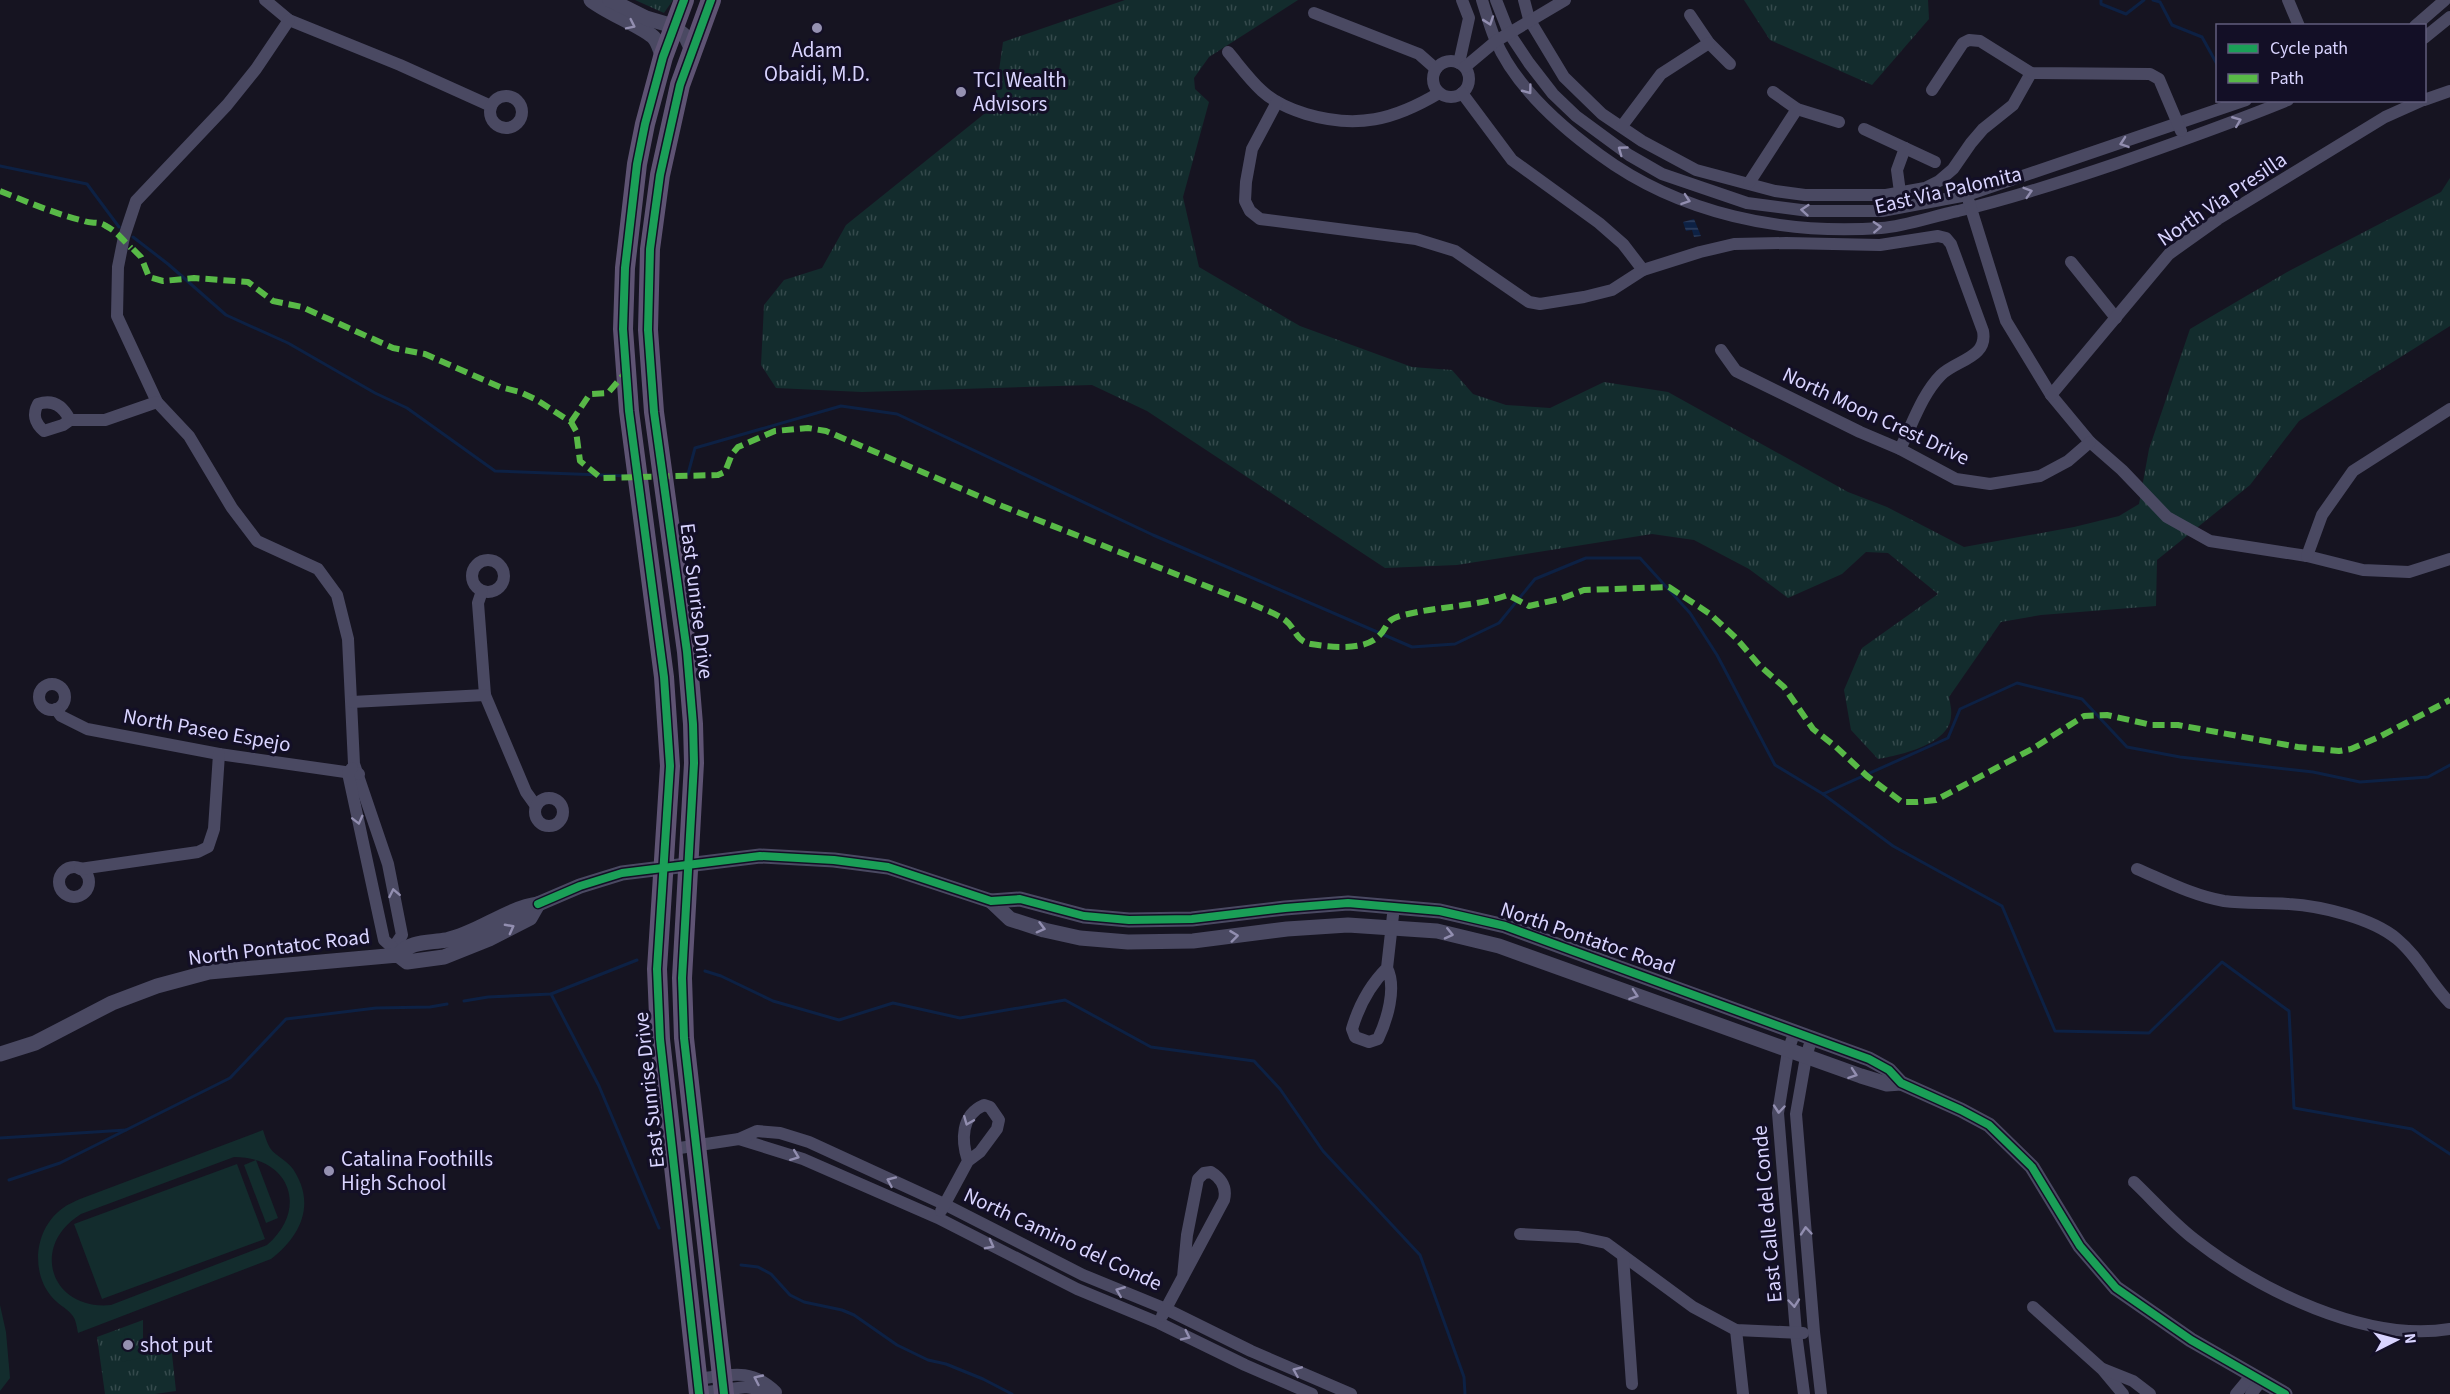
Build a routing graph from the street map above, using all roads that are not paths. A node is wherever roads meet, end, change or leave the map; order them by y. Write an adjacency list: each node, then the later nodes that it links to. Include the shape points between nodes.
1 (265, 0): 17 (street)
2 (591, 0): 27 (street, one-way to 27, via 649,33)
3 (610, 0): 20 (street)
4 (684, 0): 20 (main road, East Sunrise Drive)
5 (711, 0): 25 (main road, East Sunrise Drive)
6 (1462, 0): 29 (street, via 1469,18)
7 (1482, 0): 23 (street, East Via Palomita, one-way to 23)
8 (1496, 0): 21 (street, East Via Palomita)
9 (1524, 0): 16 (street)
10 (1564, 0): 16 (street)
11 (2288, 0): 18 (street)
12 (2445, 0): 19 (street)
13 (1314, 13): 30 (street, via 1419,54)
14 (1690, 15): 24 (street)
15 (2450, 17): 22 (street)
16 (1529, 19): 21 (street); 46 (street, via 1564,77 1602,114)
17 (289, 20): 42 (street); 62 (street, via 227,105 136,201 118,267 117,316)
18 (2298, 24)
19 (2417, 24)
20 (673, 26): 25 (street, via 686,37); 27 (main road, East Sunrise Drive)
21 (1509, 33): 23 (street); 53 (street, East Via Palomita, one-way to 21, via 1882,211 1809,211 1747,203 1662,174 1629,155 1568,109)
22 (2426, 36)
23 (1496, 41): 29 (street); 54 (street, East Via Palomita, one-way to 54, via 1540,105 1620,170 1655,189 1743,220 1808,228 1883,228)
24 (1709, 43): 28 (street); 46 (street, via 1661,74)
25 (692, 50): 59 (main road, East Sunrise Drive, via 660,175 650,249)
26 (1228, 52): 38 (street)
27 (663, 57): 58 (main road, East Sunrise Drive, via 645,124 632,199)
28 (1730, 64)
29 (1462, 65): 30 (street, via 1446,62); 35 (street, via 1468,72 1468,84)
30 (1436, 69): 34 (street, via 1433,84)
31 (2031, 73): 32 (street, via 1980,41 1969,40 1963,42); 45 (street, via 2150,74 2159,79); 52 (street, via 2013,105 1983,129 1953,169 1925,189)
32 (1932, 90)
33 (2450, 91): 37 (street, North Via Presilla)
34 (1439, 93): 35 (street, via 1453,97); 38 (street, via 1396,115 1348,123 1324,120)
35 (1462, 93): 56 (street, via 1512,160 1599,223 1623,244)
36 (1773, 93): 43 (street)
37 (2426, 99)
38 (1277, 102): 56 (street, via 1252,149 1245,201 1251,215 1426,242 1455,251 1529,302 1554,302 1612,290)
39 (2240, 102): 45 (street, East Via Palomita)
40 (2283, 102): 48 (street, East Via Palomita, one-way to 40)
41 (2419, 102): 57 (street, North Via Presilla, via 2385,117 2218,219 2169,254)
42 (491, 106)
43 (1797, 109): 44 (street); 51 (street)
44 (1839, 122)
45 (2179, 124): 48 (street); 53 (street, East Via Palomita, one-way to 53)
46 (1622, 126): 51 (street, via 1696,170)
47 (1864, 129): 49 (street)
48 (2185, 140): 54 (street, East Via Palomita, one-way to 48)
49 (1905, 148): 50 (street); 52 (street, via 1897,170)
50 (1935, 162)
51 (1749, 183): 52 (street, via 1805,195)
52 (1900, 192)
53 (1967, 195): 54 (street)
54 (1971, 208): 61 (street, via 2006,321)
55 (2071, 262): 57 (street)
56 (1643, 270): 66 (street, via 1734,244 1880,245 1938,236 1948,240 1988,343 1951,366 1930,387)
57 (2116, 318): 61 (street, North Via Presilla)
58 (623, 329): 59 (main road); 78 (main road, East Sunrise Drive, via 629,411 664,677 670,766)
59 (648, 330): 76 (main road, East Sunrise Drive, via 654,412 693,724)
60 (1721, 350): 66 (street, North Moon Crest Drive, via 1736,371)
61 (2051, 395): 65 (street)
62 (157, 402): 64 (street, via 105,420); 71 (street, via 189,436 232,508 257,541 318,569 337,595 348,639)
63 (2450, 409): 67 (street, via 2353,471 2322,515)
64 (70, 420)
65 (2090, 442): 66 (street, North Moon Crest Drive, via 2068,461 2040,476 1990,484 1956,479); 67 (street, via 2168,517 2210,542)
66 (1900, 449)
67 (2307, 556): 68 (street, via 2362,570 2409,572)
68 (2450, 560)
69 (482, 591): 70 (street, via 478,603)
70 (485, 695): 71 (street); 75 (street, via 526,792)
71 (352, 702): 74 (street)
72 (56, 709): 73 (street, North Paseo Espejo, via 61,716 87,729)
73 (219, 754): 74 (street, North Paseo Espejo); 77 (street, via 214,829 208,847 198,852)
74 (354, 770): 85 (street, one-way to 85, via 384,940); 85 (street, one-way to 74, via 402,935 388,864)
75 (536, 806)
76 (689, 865): 78 (street, North Pontatoc Road); 80 (street, North Pontatoc Road, via 760,856 834,860 888,867); 96 (main road, East Sunrise Drive, via 682,978)
77 (80, 869)
78 (663, 869): 81 (street, North Pontatoc Road, via 622,873); 97 (main road, East Sunrise Drive, via 657,969 660,1039)
79 (2138, 869): 88 (street, via 2223,901 2288,903 2368,923 2396,938)
80 (991, 901): 82 (street, North Pontatoc Road, via 1020,899 1084,916 1129,920 1192,919 1348,903); 84 (street, North Pontatoc Road, one-way to 84, via 1010,919 1022,923 1080,938 1128,942 1193,941 1338,926)
81 (538, 904): 83 (street, North Pontatoc Road, via 521,907); 86 (street, North Pontatoc Road, one-way to 81, via 530,918)
82 (1394, 906): 84 (street); 89 (street, North Pontatoc Road, via 1440,911 1505,926)
83 (485, 926): 85 (street, North Pontatoc Road); 86 (street, via 453,944)
84 (1391, 927): 87 (street); 91 (street, North Pontatoc Road, one-way to 91, via 1437,931 1499,946)
85 (395, 952): 86 (street, North Pontatoc Road, via 407,962); 92 (street, North Pontatoc Road, via 209,972 112,1003 35,1043)
86 (444, 957)
87 (1387, 968): 87 (street, via 1363,999 1352,1029 1355,1037 1369,1042 1378,1040 1385,1024 1391,976)
88 (2450, 1003)
89 (1795, 1031): 90 (street, North Pontatoc Road); 91 (street, East Calle del Conde)
90 (1812, 1037): 93 (street, East Calle del Conde); 94 (street, North Pontatoc Road, via 1869,1059 1889,1070)
91 (1788, 1051): 93 (street, North Pontatoc Road); 111 (street, East Calle del Conde, one-way to 111, via 1778,1113)
92 (0, 1054)
93 (1806, 1057): 94 (street, North Pontatoc Road, one-way to 94, via 1887,1084); 110 (street, East Calle del Conde, one-way to 93, via 1796,1114)
94 (1901, 1083): 113 (street, North Pontatoc Road, via 1989,1125 2032,1167 2080,1246 2116,1288)
95 (739, 1139): 96 (street, North Camino del Conde); 100 (street, North Camino del Conde, one-way to 95, via 809,1142 757,1131); 101 (street, North Camino del Conde, one-way to 101, via 804,1159)
96 (696, 1146): 97 (street, North Camino del Conde); 115 (main road, East Sunrise Drive)
97 (673, 1149): 116 (main road, East Sunrise Drive)
98 (968, 1161): 100 (street, North Camino del Conde)
99 (2134, 1182): 108 (street, via 2193,1238 2252,1279 2290,1297 2355,1322 2398,1331 2426,1333)
100 (944, 1204): 101 (street, North Camino del Conde); 106 (street, North Camino del Conde, one-way to 100, via 1083,1275)
101 (938, 1218): 107 (street, North Camino del Conde, one-way to 107, via 1077,1289)
102 (1520, 1234): 103 (street, via 1578,1237 1606,1243)
103 (1623, 1256): 109 (street, via 1693,1307); 114 (street)
104 (1183, 1277): 104 (street, North Camino del Conde, via 1224,1200 1224,1186 1212,1172 1198,1179); 106 (street, North Camino del Conde)
105 (2033, 1307): 112 (street)
106 (1166, 1310): 107 (street, North Camino del Conde); 119 (street, North Camino del Conde, one-way to 106, via 1251,1352)
107 (1159, 1323): 118 (street, North Camino del Conde, one-way to 118)
108 (2450, 1329)
109 (1736, 1330): 111 (street); 120 (street)
110 (1814, 1332): 111 (street); 122 (street, East Calle del Conde)
111 (1796, 1333): 121 (street, East Calle del Conde)
112 (2102, 1369): 123 (street); 124 (street, via 2133,1381)
113 (2256, 1379): 125 (street); 126 (street); 127 (street, North Pontatoc Road)
114 (1632, 1384)
115 (724, 1387): 116 (street); 117 (street)
116 (698, 1388)
117 (778, 1393)
118 (1312, 1394)
119 (1351, 1394)
120 (1743, 1394)
121 (1804, 1394)
122 (1821, 1394)
123 (2123, 1394)
124 (2150, 1394)
125 (2236, 1394)
126 (2251, 1394)
127 (2285, 1394)

